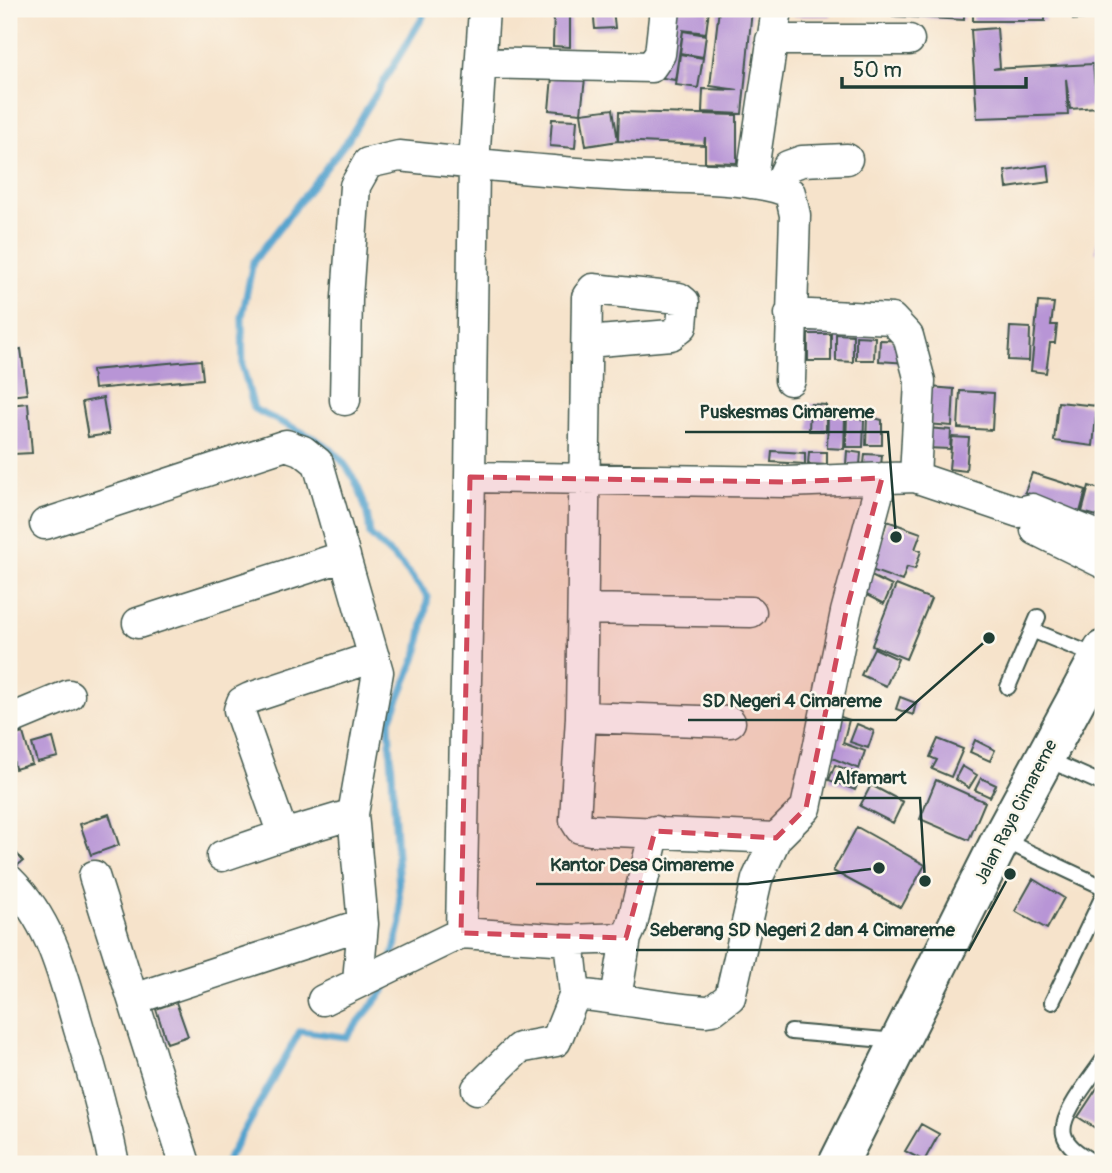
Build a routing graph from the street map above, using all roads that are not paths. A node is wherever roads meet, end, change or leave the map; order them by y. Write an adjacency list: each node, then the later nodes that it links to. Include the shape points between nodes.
1 (485, 9): 6 (street)
2 (665, 9): 6 (street, via 660,54 651,67)
3 (777, 9): 4 (street)
4 (771, 40): 5 (street); 9 (street)
5 (909, 40)
6 (482, 63): 8 (street)
7 (847, 159): 9 (street, via 802,161)
8 (474, 164): 9 (street); 13 (street, via 399,156 368,163 355,186 346,298); 14 (street)
9 (764, 185): 10 (street, via 790,193 794,205)
10 (790, 314): 12 (street); 15 (street, via 892,319 908,336 920,381)
11 (587, 342): 17 (street)
12 (790, 380)
13 (345, 400)
14 (470, 477): 17 (street); 46 (street)
15 (915, 477): 16 (street); 18 (street)
16 (882, 478): 17 (street); 38 (street, via 846,612 806,808)
17 (584, 480): 23 (street)
18 (1019, 512): 20 (street, via 1032,509); 22 (street, via 1035,529)
19 (45, 524): 21 (street, via 290,446 310,454 318,463)
20 (1103, 538)
21 (345, 556): 25 (street); 27 (street)
22 (1103, 563)
23 (583, 609): 24 (street); 30 (street)
24 (751, 612)
25 (138, 624)
26 (1101, 654): 28 (lane, via 1036,624); 33 (highway, Jalan Raya Cimareme)
27 (374, 657): 35 (street, via 378,672); 37 (street, via 242,702 241,721)
28 (1008, 687)
29 (69, 695): 31 (street)
30 (581, 718): 32 (street); 36 (street, via 575,820 580,828)
31 (9, 720)
32 (730, 722)
33 (1043, 758): 34 (lane); 39 (highway, Jalan Raya Cimareme)
34 (1103, 783)
35 (353, 814): 37 (street); 45 (street)
36 (655, 831): 38 (street); 47 (street)
37 (283, 835): 40 (street)
38 (776, 838): 51 (street, via 757,879 730,998 706,1011 663,1009)
39 (1001, 839): 43 (lane); 56 (highway, Jalan Raya Cimareme)
40 (222, 856)
41 (94, 876): 52 (street)
42 (9, 880): 59 (street, via 26,897 57,952 102,1104)
43 (1103, 887)
44 (1103, 896): 54 (lane)
45 (363, 924): 49 (street); 52 (street)
46 (461, 933): 48 (street); 49 (street)
47 (626, 938): 48 (street); 51 (street)
48 (569, 940): 50 (street)
49 (367, 977): 53 (street)
50 (575, 994): 51 (street); 58 (street, via 556,1041 512,1052)
51 (616, 998)
52 (134, 999): 60 (street)
53 (323, 1000)
54 (1052, 1002)
55 (791, 1032): 56 (lane)
56 (902, 1041): 61 (highway, Jalan Raya Cimareme)
57 (1103, 1060): 62 (lane, via 1064,1126 1068,1142)
58 (477, 1089)
59 (114, 1164)
60 (185, 1164)
61 (838, 1164)
62 (1096, 1164)

